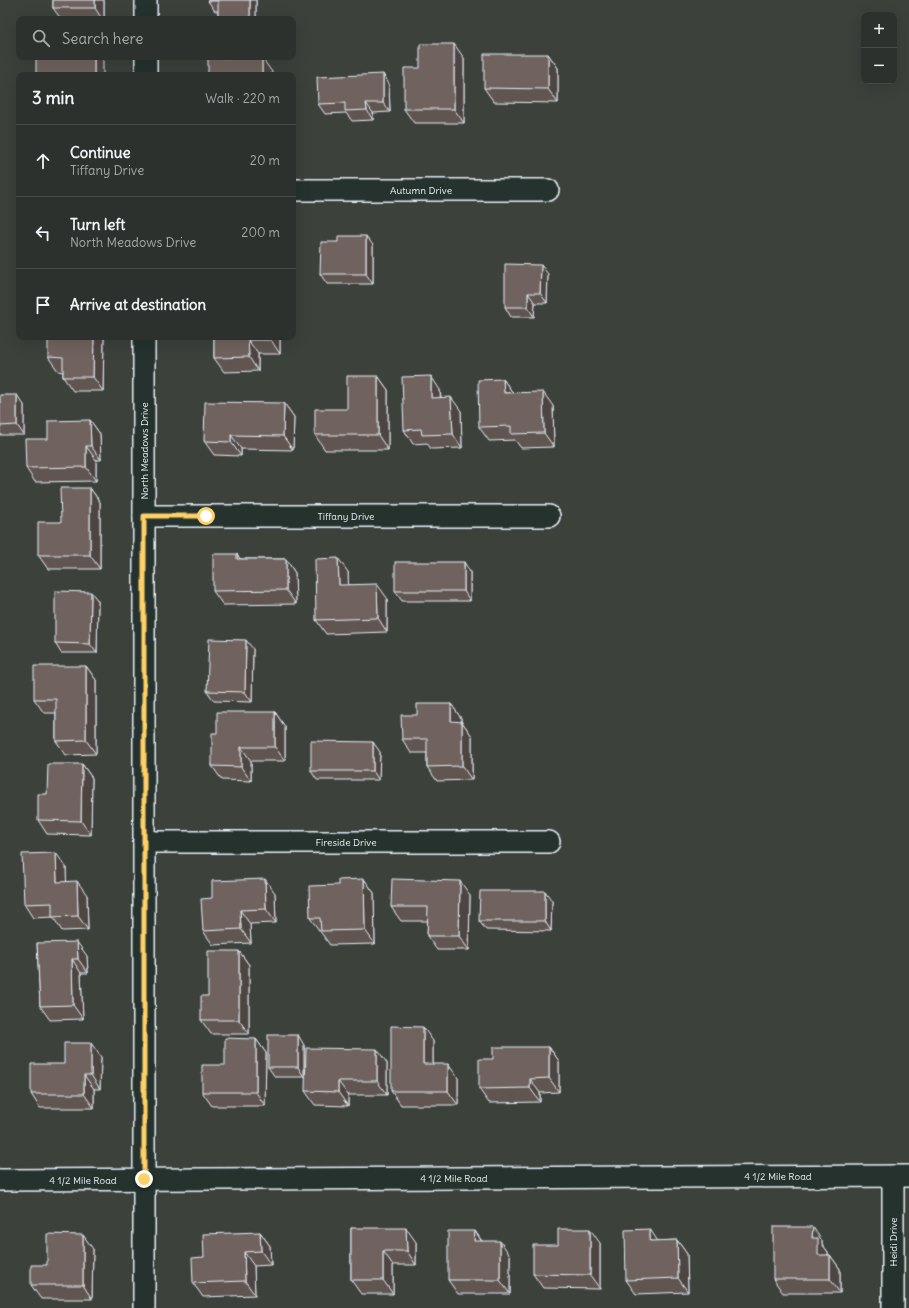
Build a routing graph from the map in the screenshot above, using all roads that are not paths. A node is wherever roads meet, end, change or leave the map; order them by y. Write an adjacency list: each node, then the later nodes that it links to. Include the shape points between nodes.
1 (146, 0): 2 (street)
2 (146, 16)
3 (146, 60): 4 (street)
4 (146, 72)
5 (296, 190): 6 (street, Autumn Drive)
6 (548, 190)
7 (144, 340): 8 (street, North Meadows Drive)
8 (144, 516): 9 (street, Tiffany Drive); 10 (street, North Meadows Drive)
9 (548, 516)
10 (144, 842): 11 (street, Fireside Drive); 13 (street, North Meadows Drive)
11 (549, 842)
12 (901, 1176): 13 (street, 4 1/2 Mile Road); 16 (street, Heidi Drive)
13 (144, 1179): 14 (street, 4 1/2 Mile Road); 15 (street, North Meadows Drive)
14 (0, 1180)
15 (144, 1308)
16 (893, 1308)

